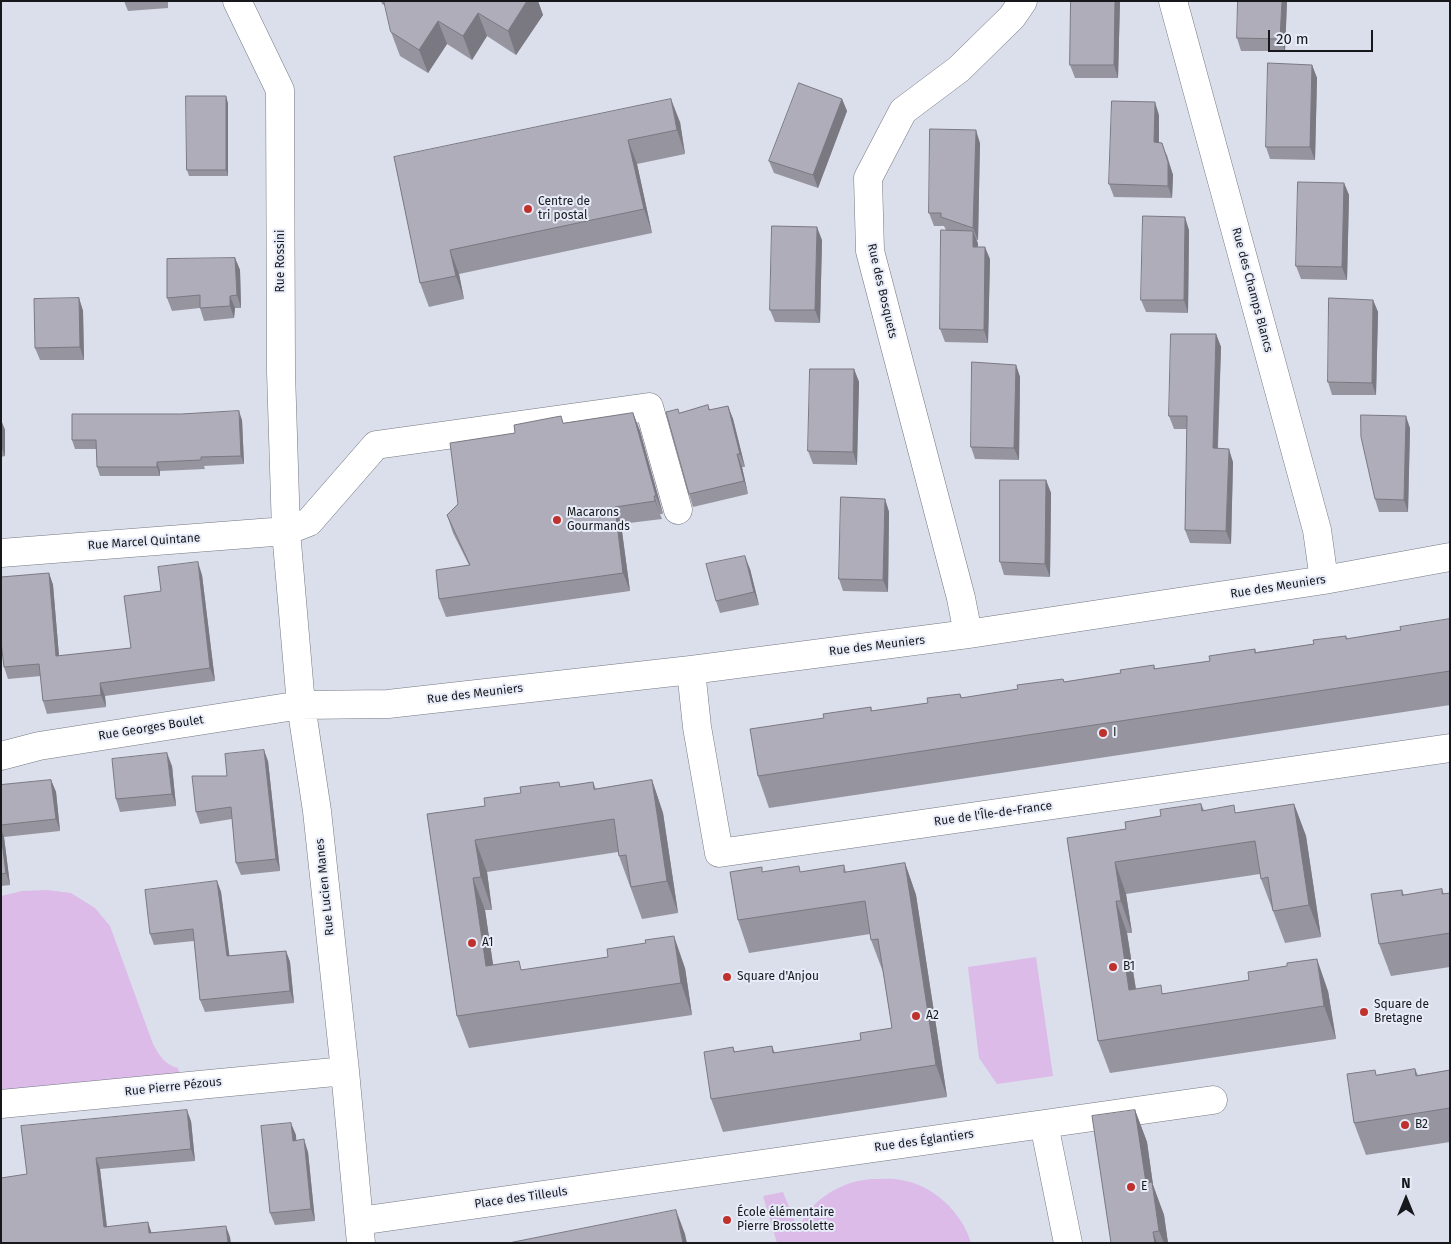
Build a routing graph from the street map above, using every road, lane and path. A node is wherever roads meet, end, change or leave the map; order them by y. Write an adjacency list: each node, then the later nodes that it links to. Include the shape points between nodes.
1 (237, 1): 5 (street, Rue Rossini, via 280,90 281,372)
2 (1023, 1): 9 (street, Rue des Bosquets, via 959,69 903,111 868,178 870,251)
3 (1173, 1): 8 (street, Rue des Champs Blancs, via 1317,530)
4 (678, 510): 5 (street, Rue Marcel Quintane, via 649,407 376,445 309,522)
5 (286, 531): 6 (street, Rue Marcel Quintane); 11 (street, Rue Lucien Manes)
6 (1, 553)
7 (1450, 557): 8 (street, Rue des Meuniers)
8 (1324, 580): 9 (street, Rue des Meuniers)
9 (968, 634): 10 (street, Rue des Meuniers)
10 (691, 670): 11 (street, Rue des Meuniers, via 388,704); 12 (street, Rue de l'Île-de-France, via 697,726 719,853)
11 (301, 705): 13 (street, Rue Georges Boulet, via 39,746); 14 (street, Rue Lucien Manes, via 313,783)
12 (1450, 748)
13 (1, 756)
14 (345, 1070): 16 (street, Rue Pierre Pézous); 19 (street, Rue Lucien Manes)
15 (1213, 1100): 17 (street, Rue des Églantiers)
16 (1, 1104)
17 (1044, 1124): 18 (street, Rue des Églantiers); 20 (street)
18 (683, 1174): 19 (street, Place des Tilleuls)
19 (360, 1232)
20 (1068, 1243)

